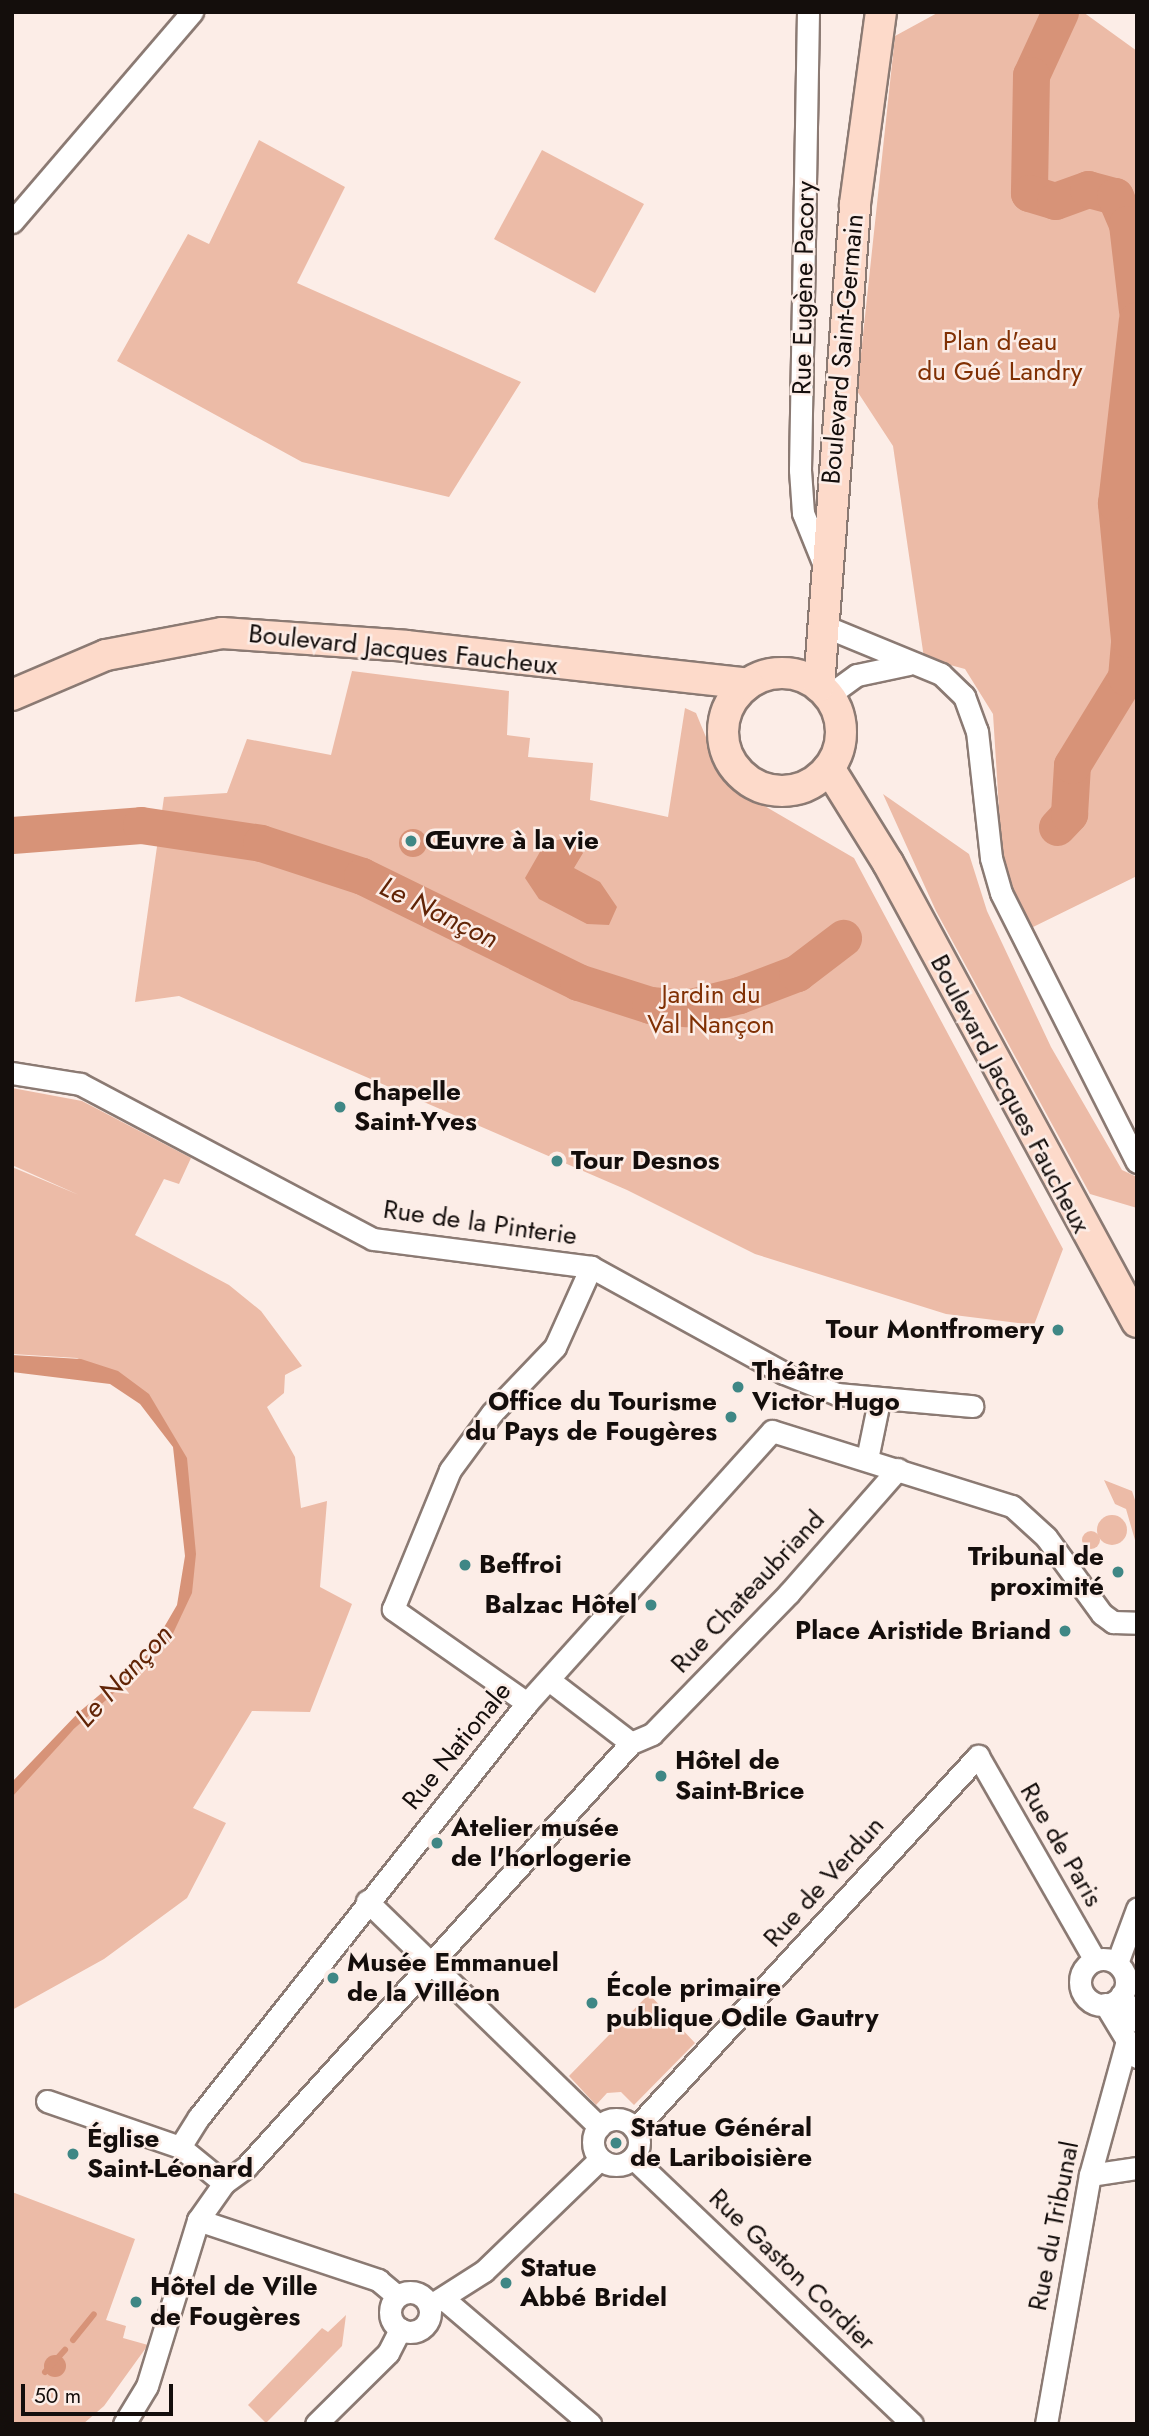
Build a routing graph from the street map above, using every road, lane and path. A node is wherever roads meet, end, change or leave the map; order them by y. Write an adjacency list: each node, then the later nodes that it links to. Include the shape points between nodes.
1 (192, 12): 4 (street)
2 (808, 12): 5 (street, Rue Eugène Pacory, via 800,470 803,513)
3 (881, 12): 5 (main road, Boulevard Saint-Germain, via 855,204)
4 (12, 222)
5 (825, 549): 6 (main road, Boulevard Saint-Germain); 8 (main road, Rue Eugène Pacory, via 815,624)
6 (829, 628): 7 (street); 11 (main road, Boulevard Saint-Germain)
7 (911, 664): 11 (street, via 857,675); 18 (street, via 941,674 964,696 976,731 991,858 1001,893)
8 (787, 673): 10 (main road); 11 (main road)
9 (677, 679): 10 (main road, Boulevard Jacques Faucheux); 12 (main road, Boulevard Jacques Faucheux, via 406,646 222,634 106,655); 13 (main road, Boulevard Jacques Faucheux)
10 (748, 684): 13 (main road)
11 (824, 691): 14 (main road, via 842,732)
12 (12, 695)
13 (726, 712): 15 (main road, via 723,731 735,766 765,788)
14 (829, 768): 15 (main road); 16 (main road, Boulevard Jacques Faucheux)
15 (803, 787): 16 (main road, Boulevard Jacques Faucheux)
16 (888, 863): 20 (main road, Boulevard Jacques Faucheux)
17 (12, 1073): 19 (street, Rue de la Pinterie, via 80,1084 373,1240)
18 (1137, 1162)
19 (592, 1266): 21 (street, Rue de la Pinterie, via 785,1373); 27 (street, via 555,1347 492,1413 450,1470 393,1609)
20 (1137, 1322)
21 (879, 1401): 22 (street, Rue de la Pinterie); 23 (street)
22 (972, 1406)
23 (867, 1459): 24 (street); 26 (street, Rue Nationale, via 772,1431)
24 (898, 1469): 25 (street, via 1025,1514 1102,1614 1112,1622); 28 (street, Rue Chateaubriand, via 670,1715)
25 (1137, 1623)
26 (550, 1680): 27 (street, Rue Nationale); 28 (street)
27 (527, 1703): 30 (street, Rue Nationale)
28 (631, 1743): 33 (street, Rue Chateaubriand)
29 (978, 1756): 32 (street, Rue de Paris); 40 (street, Rue de Verdun)
30 (367, 1901): 33 (street); 41 (street, Rue Nationale)
31 (1137, 1909): 34 (street)
32 (1095, 1961): 34 (street); 35 (street, via 1081,1984 1091,2001)
33 (430, 1962): 39 (street); 46 (street, Rue Chateaubriand, via 247,2166)
34 (1116, 1963): 35 (street, via 1125,1975)
35 (1113, 2000): 36 (street); 37 (street)
36 (1137, 2021)
37 (1132, 2049): 45 (street, Rue du Tribunal)
38 (47, 2101): 41 (street)
39 (599, 2127): 40 (street, via 618,2119); 43 (street, via 593,2147)
40 (635, 2129): 42 (street, via 639,2144)
41 (180, 2147): 46 (street)
42 (633, 2158): 43 (street, via 614,2165); 54 (street, Rue Gaston Cordier)
43 (600, 2159): 49 (street)
44 (1137, 2168): 45 (street)
45 (1090, 2175): 55 (street, Rue du Tribunal)
46 (224, 2183): 47 (street, Rue Chateaubriand)
47 (198, 2220): 48 (street, via 379,2280); 51 (street, Rue Chateaubriand, via 147,2386)
48 (397, 2296): 49 (street, via 413,2292); 50 (street, via 390,2313)
49 (437, 2303): 50 (street, via 422,2328); 53 (street)
50 (400, 2329): 52 (street, via 388,2353)
51 (124, 2424)
52 (316, 2424)
53 (590, 2424)
54 (912, 2424)
55 (1046, 2424)

